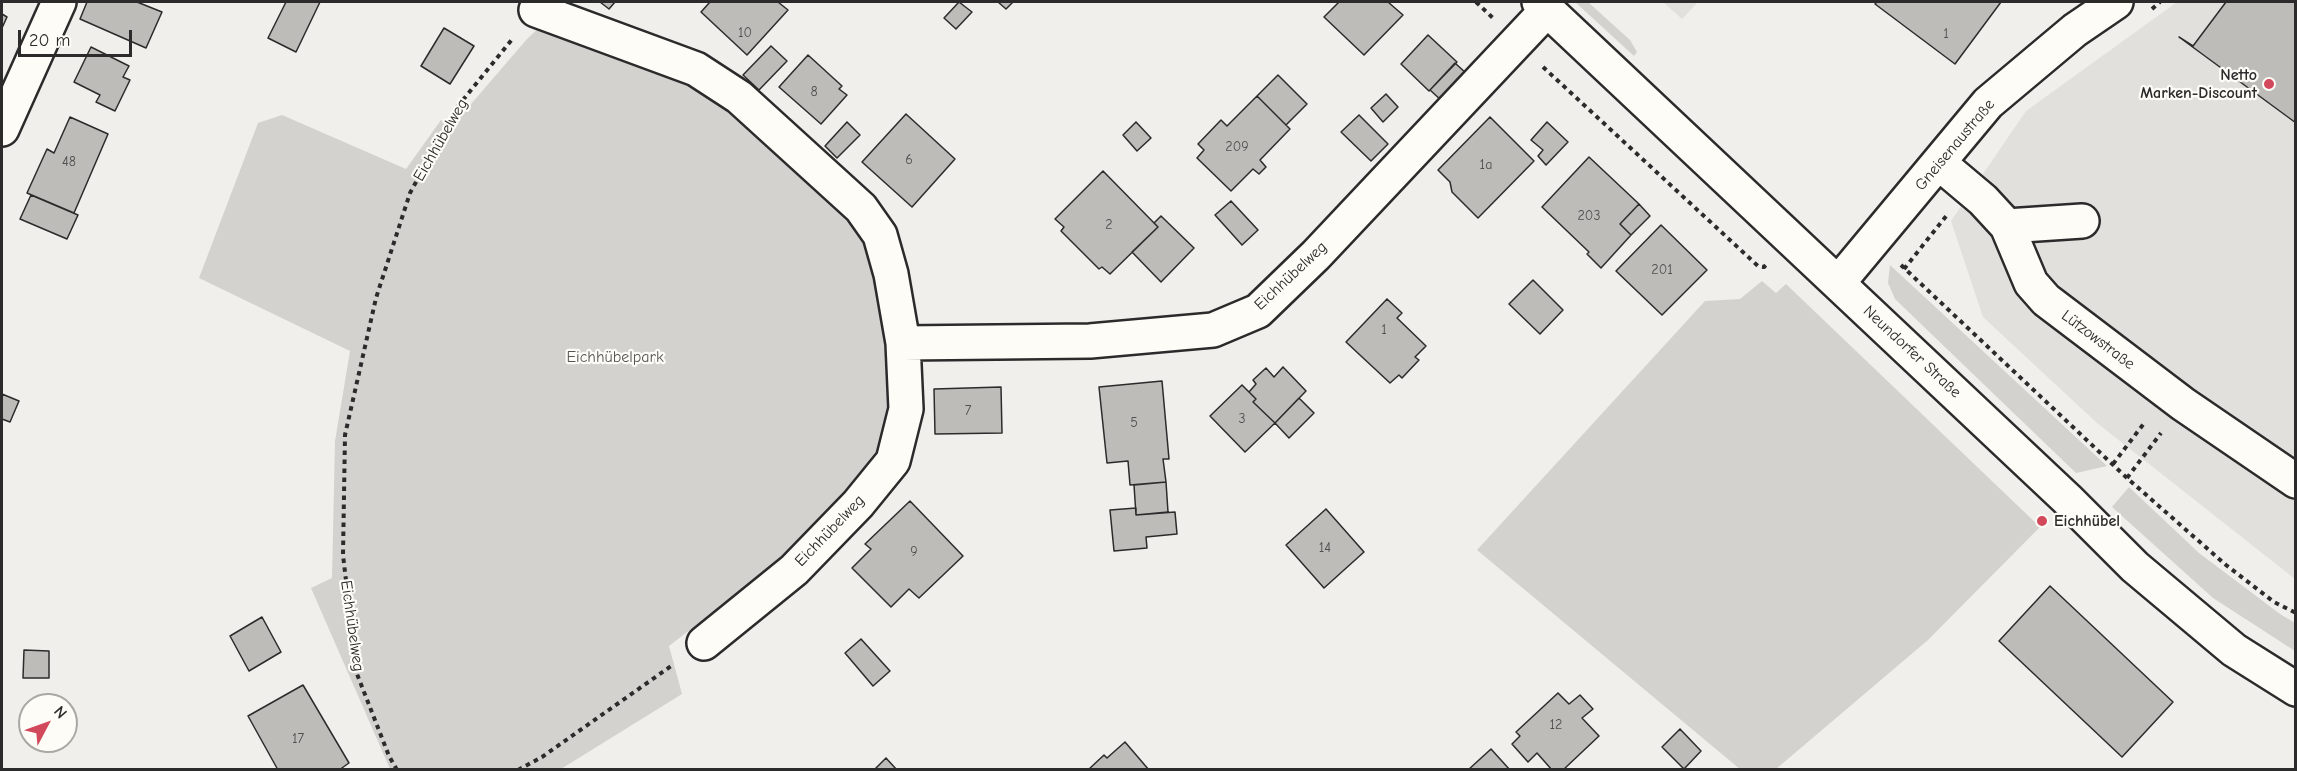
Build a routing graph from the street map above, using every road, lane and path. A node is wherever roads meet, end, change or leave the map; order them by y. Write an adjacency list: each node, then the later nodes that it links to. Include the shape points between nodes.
1 (59, 2): 6 (street)
2 (2116, 2): 7 (street, Gneisenaustraße, via 2075,30 1988,103)
3 (539, 6): 15 (street, Eichhübelweg, via 696,69 739,97 810,160 861,208 880,235); 23 (path, Eichhübelweg, via 458,106 410,193 376,298 345,435 343,555 357,674)
4 (1543, 6): 5 (street, Eichhübelweg); 14 (street, Neundorfer Straße)
5 (1517, 41): 12 (path, via 1758,266); 15 (street, Eichhübelweg, via 1316,255 1258,311 1213,330 1090,342)
6 (2, 129)
7 (1939, 163): 10 (street, Lützowstraße); 14 (street, Gneisenaustraße)
8 (1949, 212): 13 (path)
9 (2082, 221): 10 (street)
10 (2007, 226): 16 (street, Lützowstraße, via 2031,283 2046,300)
11 (1897, 262): 13 (path)
12 (1769, 263)
13 (1904, 269): 17 (path)
14 (1838, 283): 22 (street, Neundorfer Straße, via 2135,567 2234,650)
15 (903, 343): 21 (street, Eichhübelweg, via 906,409 893,460 858,504 794,570)
16 (2175, 399): 17 (path); 18 (path); 19 (street, Lützowstraße)
17 (2113, 464): 18 (path)
18 (2127, 478): 20 (path, via 2226,565)
19 (2295, 481)
20 (2295, 613)
21 (704, 643): 24 (path)
22 (2295, 689)
23 (397, 770)
24 (518, 770)

